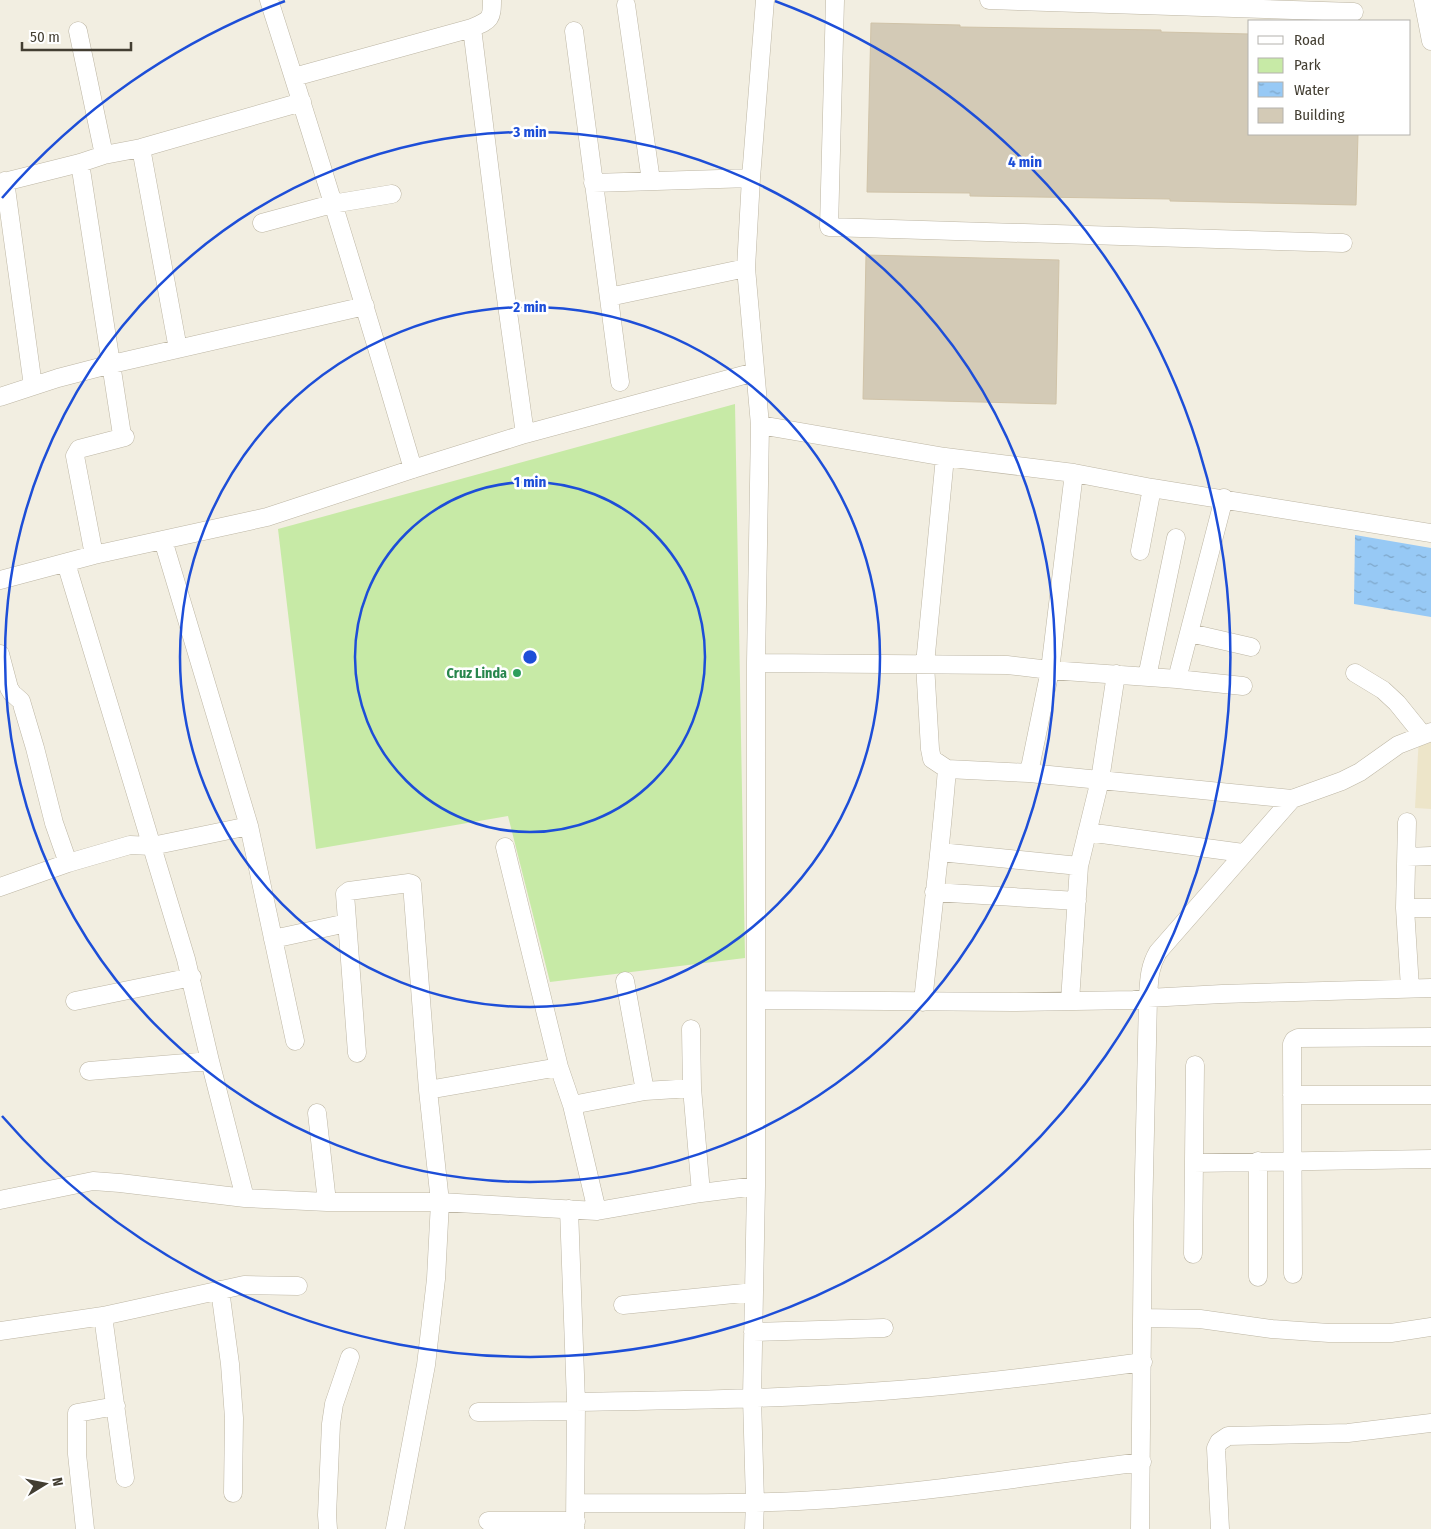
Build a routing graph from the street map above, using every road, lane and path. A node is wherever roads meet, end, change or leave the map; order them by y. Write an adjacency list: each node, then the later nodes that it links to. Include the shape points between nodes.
1 (268, 0): 13 (street)
2 (492, 0): 9 (street, via 489,20)
3 (765, 0): 18 (street)
4 (835, 0): 25 (street, via 829,227)
5 (989, 0): 8 (street)
6 (1423, 0): 12 (street)
7 (626, 5): 19 (street)
8 (1354, 12)
9 (472, 28): 13 (street); 36 (street)
10 (78, 31): 16 (street)
11 (574, 31): 21 (street)
12 (1431, 41)
13 (294, 77): 14 (street)
14 (302, 102): 15 (street); 23 (street)
15 (141, 148): 16 (street); 29 (street)
16 (104, 155): 17 (street)
17 (80, 163): 20 (street); 30 (street)
18 (750, 178): 19 (street); 26 (street)
19 (651, 181): 21 (street)
20 (2, 182): 33 (street)
21 (593, 183): 27 (street)
22 (392, 194): 23 (street)
23 (332, 204): 24 (street); 28 (street)
24 (262, 224)
25 (1343, 243)
26 (746, 268): 27 (street); 31 (street)
27 (609, 297): 32 (street)
28 (365, 306): 29 (street); 38 (street)
29 (178, 349): 30 (street)
30 (112, 364): 33 (street); 46 (street, via 122,435 125,437 79,449 75,456)
31 (755, 372): 35 (street); 36 (street)
32 (620, 382)
33 (33, 386): 34 (street)
34 (0, 397)
35 (760, 424): 37 (street); 52 (street)
36 (525, 434): 38 (street)
37 (945, 457): 39 (street); 53 (street)
38 (412, 469): 44 (street, via 267,517)
39 (1074, 473): 40 (street); 54 (street)
40 (1152, 488): 41 (street); 45 (street)
41 (1224, 498): 42 (street); 49 (street)
42 (1431, 533)
43 (1176, 538): 57 (street)
44 (163, 540): 46 (street); 66 (street)
45 (1140, 551)
46 (94, 555): 47 (street)
47 (66, 563): 48 (street); 68 (street)
48 (0, 580)
49 (1190, 633): 50 (street); 58 (street)
50 (1251, 646)
51 (0, 654): 74 (street, via 9,688 21,701 54,824)
52 (756, 664): 53 (street); 88 (street)
53 (925, 664): 54 (street, via 1007,665); 61 (street, via 932,759)
54 (1050, 670): 56 (street); 62 (street)
55 (1355, 673): 60 (street, via 1383,690)
56 (1116, 674): 57 (street); 63 (street)
57 (1147, 677): 58 (street)
58 (1177, 679): 59 (street)
59 (1243, 686)
60 (1426, 733): 64 (street, via 1398,745 1348,778)
61 (947, 768): 62 (street); 70 (street)
62 (1029, 773): 63 (street)
63 (1100, 780): 64 (street); 67 (street)
64 (1292, 799): 71 (street)
65 (1407, 822): 73 (street)
66 (250, 826): 68 (street); 82 (street)
67 (1086, 832): 71 (street); 75 (street)
68 (152, 846): 74 (street, via 130,845); 83 (street)
69 (505, 847): 98 (street)
70 (940, 852): 75 (street); 77 (street)
71 (1243, 853): 87 (street, via 1158,952 1150,970)
72 (1431, 856): 73 (street)
73 (1407, 857): 79 (street)
74 (68, 862): 76 (street)
75 (1079, 866): 78 (street)
76 (0, 887)
77 (934, 892): 78 (street); 91 (street)
78 (1077, 900): 90 (street)
79 (1405, 908): 80 (street); 85 (street)
80 (1431, 908)
81 (347, 923): 82 (street); 95 (street); 101 (street, via 345,894 349,891 412,884)
82 (273, 939): 94 (street)
83 (192, 978): 89 (street); 96 (street)
84 (625, 981): 102 (street)
85 (1410, 988): 86 (street); 87 (street)
86 (1431, 988)
87 (1148, 998): 90 (street); 127 (street)
88 (757, 1000): 91 (street); 111 (street)
89 (76, 1001)
90 (1070, 1001): 91 (street)
91 (923, 1002)
92 (691, 1029): 100 (street)
93 (1431, 1037): 103 (street, via 1294,1040)
94 (295, 1041)
95 (357, 1053)
96 (210, 1061): 99 (street); 113 (street)
97 (1195, 1065): 110 (street)
98 (560, 1067): 101 (street); 105 (street)
99 (89, 1071)
100 (692, 1088): 102 (street); 112 (street)
101 (428, 1090): 116 (street)
102 (645, 1091): 105 (street)
103 (1292, 1095): 104 (street); 108 (street)
104 (1431, 1095)
105 (572, 1105): 118 (street)
106 (316, 1113): 115 (street)
107 (1431, 1159): 108 (street)
108 (1292, 1160): 109 (street); 120 (street)
109 (1258, 1161): 110 (street); 121 (street)
110 (1194, 1163): 119 (street)
111 (756, 1186): 112 (street); 124 (street)
112 (701, 1193): 118 (street)
113 (246, 1198): 114 (street, via 93,1181); 115 (street)
114 (0, 1200)
115 (327, 1202): 116 (street)
116 (440, 1202): 117 (street); 147 (street, via 436,1279 426,1365)
117 (568, 1209): 118 (street); 136 (street)
118 (597, 1211)
119 (1193, 1254)
120 (1293, 1274)
121 (1258, 1277)
122 (298, 1286): 123 (street, via 260,1284)
123 (220, 1290): 126 (street); 141 (street, via 234,1418)
124 (754, 1292): 125 (street); 131 (street)
125 (623, 1306)
126 (103, 1316): 130 (street); 135 (street)
127 (1142, 1318): 128 (street, via 1200,1319 1329,1333 1391,1333); 133 (street)
128 (1431, 1327)
129 (884, 1328): 131 (street)
130 (0, 1331)
131 (754, 1332): 134 (street)
132 (350, 1356): 146 (street, via 331,1424)
133 (1143, 1362): 134 (street, via 884,1391); 139 (street)
134 (752, 1398): 136 (street); 142 (street)
135 (116, 1406): 140 (street); 145 (street, via 77,1413)
136 (576, 1406): 137 (street); 143 (street)
137 (478, 1412)
138 (1431, 1423): 150 (street, via 1348,1433 1228,1436 1216,1448)
139 (1142, 1462): 142 (street, via 833,1499); 149 (street)
140 (125, 1478)
141 (233, 1493)
142 (755, 1502): 143 (street); 148 (street)
143 (576, 1518): 144 (street)
144 (488, 1521)
145 (85, 1529)
146 (328, 1529)
147 (395, 1529)
148 (754, 1529)
149 (1140, 1529)
150 (1220, 1529)

